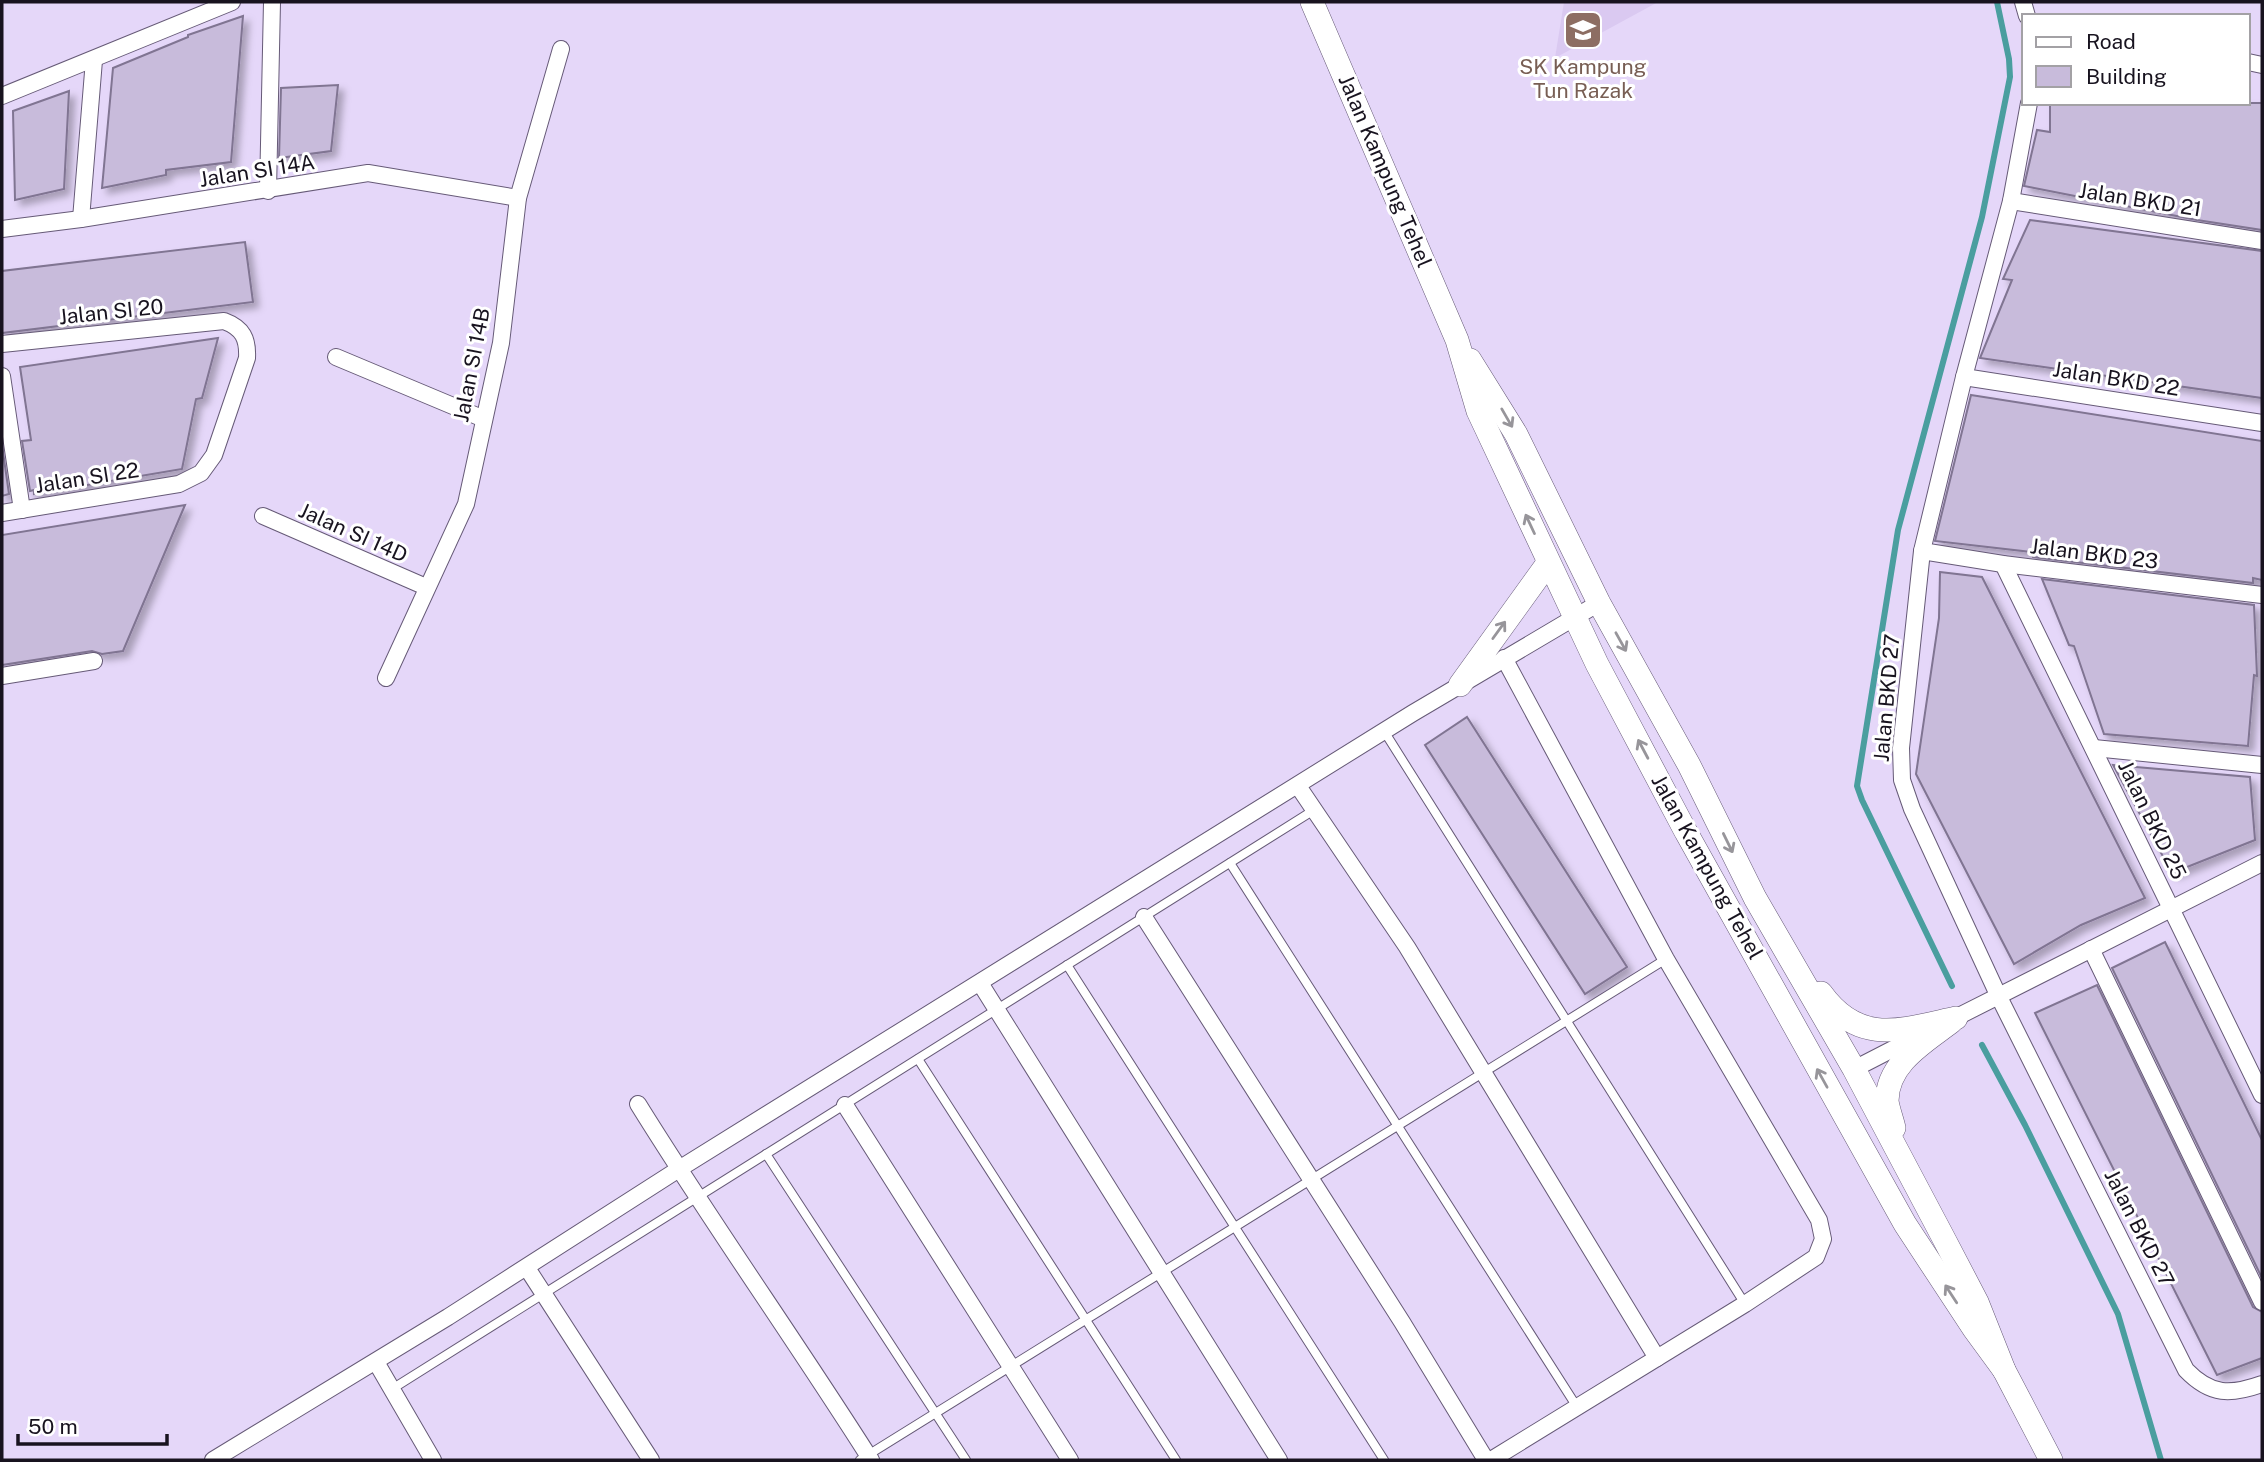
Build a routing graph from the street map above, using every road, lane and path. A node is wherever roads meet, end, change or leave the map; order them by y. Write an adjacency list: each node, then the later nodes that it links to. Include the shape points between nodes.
1 (232, 2): 5 (street)
2 (272, 2): 8 (street)
3 (1312, 2): 14 (main road, Jalan Kampung Tehel)
4 (561, 49): 9 (street, Jalan SI 14B)
5 (94, 60): 6 (street); 11 (street)
6 (2, 96)
7 (2029, 105): 10 (street, Jalan BKD 27)
8 (268, 191): 9 (street, Jalan SI 14A, via 368,173); 11 (street, Jalan SI 14A)
9 (518, 198): 19 (street, Jalan SI 14B, via 501,343)
10 (2011, 201): 13 (street, Jalan BKD 21); 18 (street, Jalan BKD 27)
11 (81, 219): 12 (street, Jalan SI 14A)
12 (2, 229)
13 (2262, 241)
14 (1457, 340): 26 (main road, Jalan Kampung Tehel, one-way to 14, via 1478,411); 30 (main road, Jalan Kampung Tehel, one-way to 30, via 1516,434)
15 (2, 344): 21 (street, Jalan SI 20, via 224,321 235,325 243,333 247,358 214,455 201,473)
16 (337, 357): 19 (street)
17 (2, 376): 22 (street)
18 (1964, 377): 20 (street, Jalan BKD 22); 25 (street, Jalan BKD 27)
19 (484, 419): 28 (street, Jalan SI 14B, via 466,504)
20 (2262, 423)
21 (179, 484): 22 (street, Jalan SI 22)
22 (22, 510): 23 (street, Jalan SI 22)
23 (2, 513)
24 (263, 516): 28 (street, Jalan SI 14D)
25 (1922, 551): 27 (street, Jalan BKD 23); 52 (street, Jalan BKD 27, via 1901,748 1902,780)
26 (1548, 562): 31 (main road, Jalan Kampung Tehel); 36 (main road, one-way to 26)
27 (2003, 564): 29 (street, Jalan BKD 23); 38 (street, Jalan BKD 25)
28 (426, 587): 35 (street, Jalan SI 14B)
29 (2262, 596)
30 (1599, 603): 31 (street); 45 (main road, Jalan Kampung Tehel, one-way to 45, via 1689,765)
31 (1574, 617): 32 (street); 42 (main road, Jalan Kampung Tehel, one-way to 31)
32 (1504, 658): 36 (street); 49 (street)
33 (94, 661): 34 (street)
34 (2, 676)
35 (386, 678)
36 (1460, 685): 37 (street)
37 (1384, 731): 40 (street); 55 (lane)
38 (2094, 748): 39 (street); 46 (street, Jalan BKD 25)
39 (2262, 765)
40 (1298, 786): 41 (street); 51 (street)
41 (1314, 810): 43 (lane); 58 (street)
42 (1686, 832): 57 (main road, via 1750,925 1821,1049); 67 (main road, Jalan Kampung Tehel, one-way to 42)
43 (1230, 863): 47 (lane); 62 (lane)
44 (2262, 863): 46 (street)
45 (1755, 898): 54 (main road, via 1839,1016 1884,1030); 57 (main road, Jalan Kampung Tehel)
46 (2172, 910): 48 (street); 59 (street, Jalan BKD 25)
47 (1144, 917): 50 (lane); 65 (street)
48 (2091, 949): 52 (street); 73 (street)
49 (1666, 959): 55 (lane); 74 (street, via 1819,1220 1824,1239 1816,1256)
50 (1067, 965): 53 (lane); 68 (lane)
51 (979, 983): 53 (street); 64 (street)
52 (1999, 997): 54 (street); 80 (street, Jalan BKD 27, via 2186,1370 2198,1382 2228,1392)
53 (996, 1010): 56 (lane); 71 (street)
54 (1956, 1018): 57 (street); 69 (main road, via 1899,1064 1887,1102)
55 (1567, 1020): 58 (lane); 74 (lane)
56 (918, 1059): 61 (lane); 75 (lane)
57 (1854, 1069): 67 (main road, via 1848,1091 1851,1106 1893,1187); 69 (main road, Jalan Kampung Tehel)
58 (1484, 1073): 62 (lane); 76 (street)
59 (2262, 1094)
60 (638, 1104): 64 (street)
61 (845, 1105): 63 (lane); 78 (street)
62 (1397, 1127): 65 (lane); 82 (lane)
63 (766, 1154): 66 (lane); 83 (lane)
64 (679, 1169): 66 (street); 70 (street)
65 (1312, 1180): 68 (lane); 93 (street)
66 (698, 1197): 72 (lane); 84 (street, via 779,1316)
67 (1905, 1224): 79 (main road, Jalan Kampung Tehel, one-way to 67)
68 (1236, 1227): 71 (lane); 92 (lane)
69 (1943, 1237): 79 (main road, Jalan Kampung Tehel)
70 (527, 1268): 72 (street); 77 (street)
71 (1162, 1273): 75 (lane); 91 (street)
72 (543, 1295): 81 (lane); 87 (street)
73 (2262, 1302)
74 (1745, 1304): 76 (street)
75 (1087, 1320): 78 (lane); 90 (lane)
76 (1657, 1358): 82 (street)
77 (376, 1362): 81 (street); 85 (street)
78 (1011, 1368): 83 (lane); 89 (street)
79 (2004, 1370): 94 (main road, Jalan Kampung Tehel)
80 (2262, 1384)
81 (392, 1389): 86 (street)
82 (1577, 1407): 93 (street)
83 (936, 1414): 84 (lane); 88 (lane)
84 (866, 1459)
85 (213, 1460)
86 (433, 1460)
87 (651, 1460)
88 (966, 1460)
89 (1070, 1460)
90 (1176, 1460)
91 (1279, 1460)
92 (1384, 1460)
93 (1489, 1460)
94 (2051, 1460)

